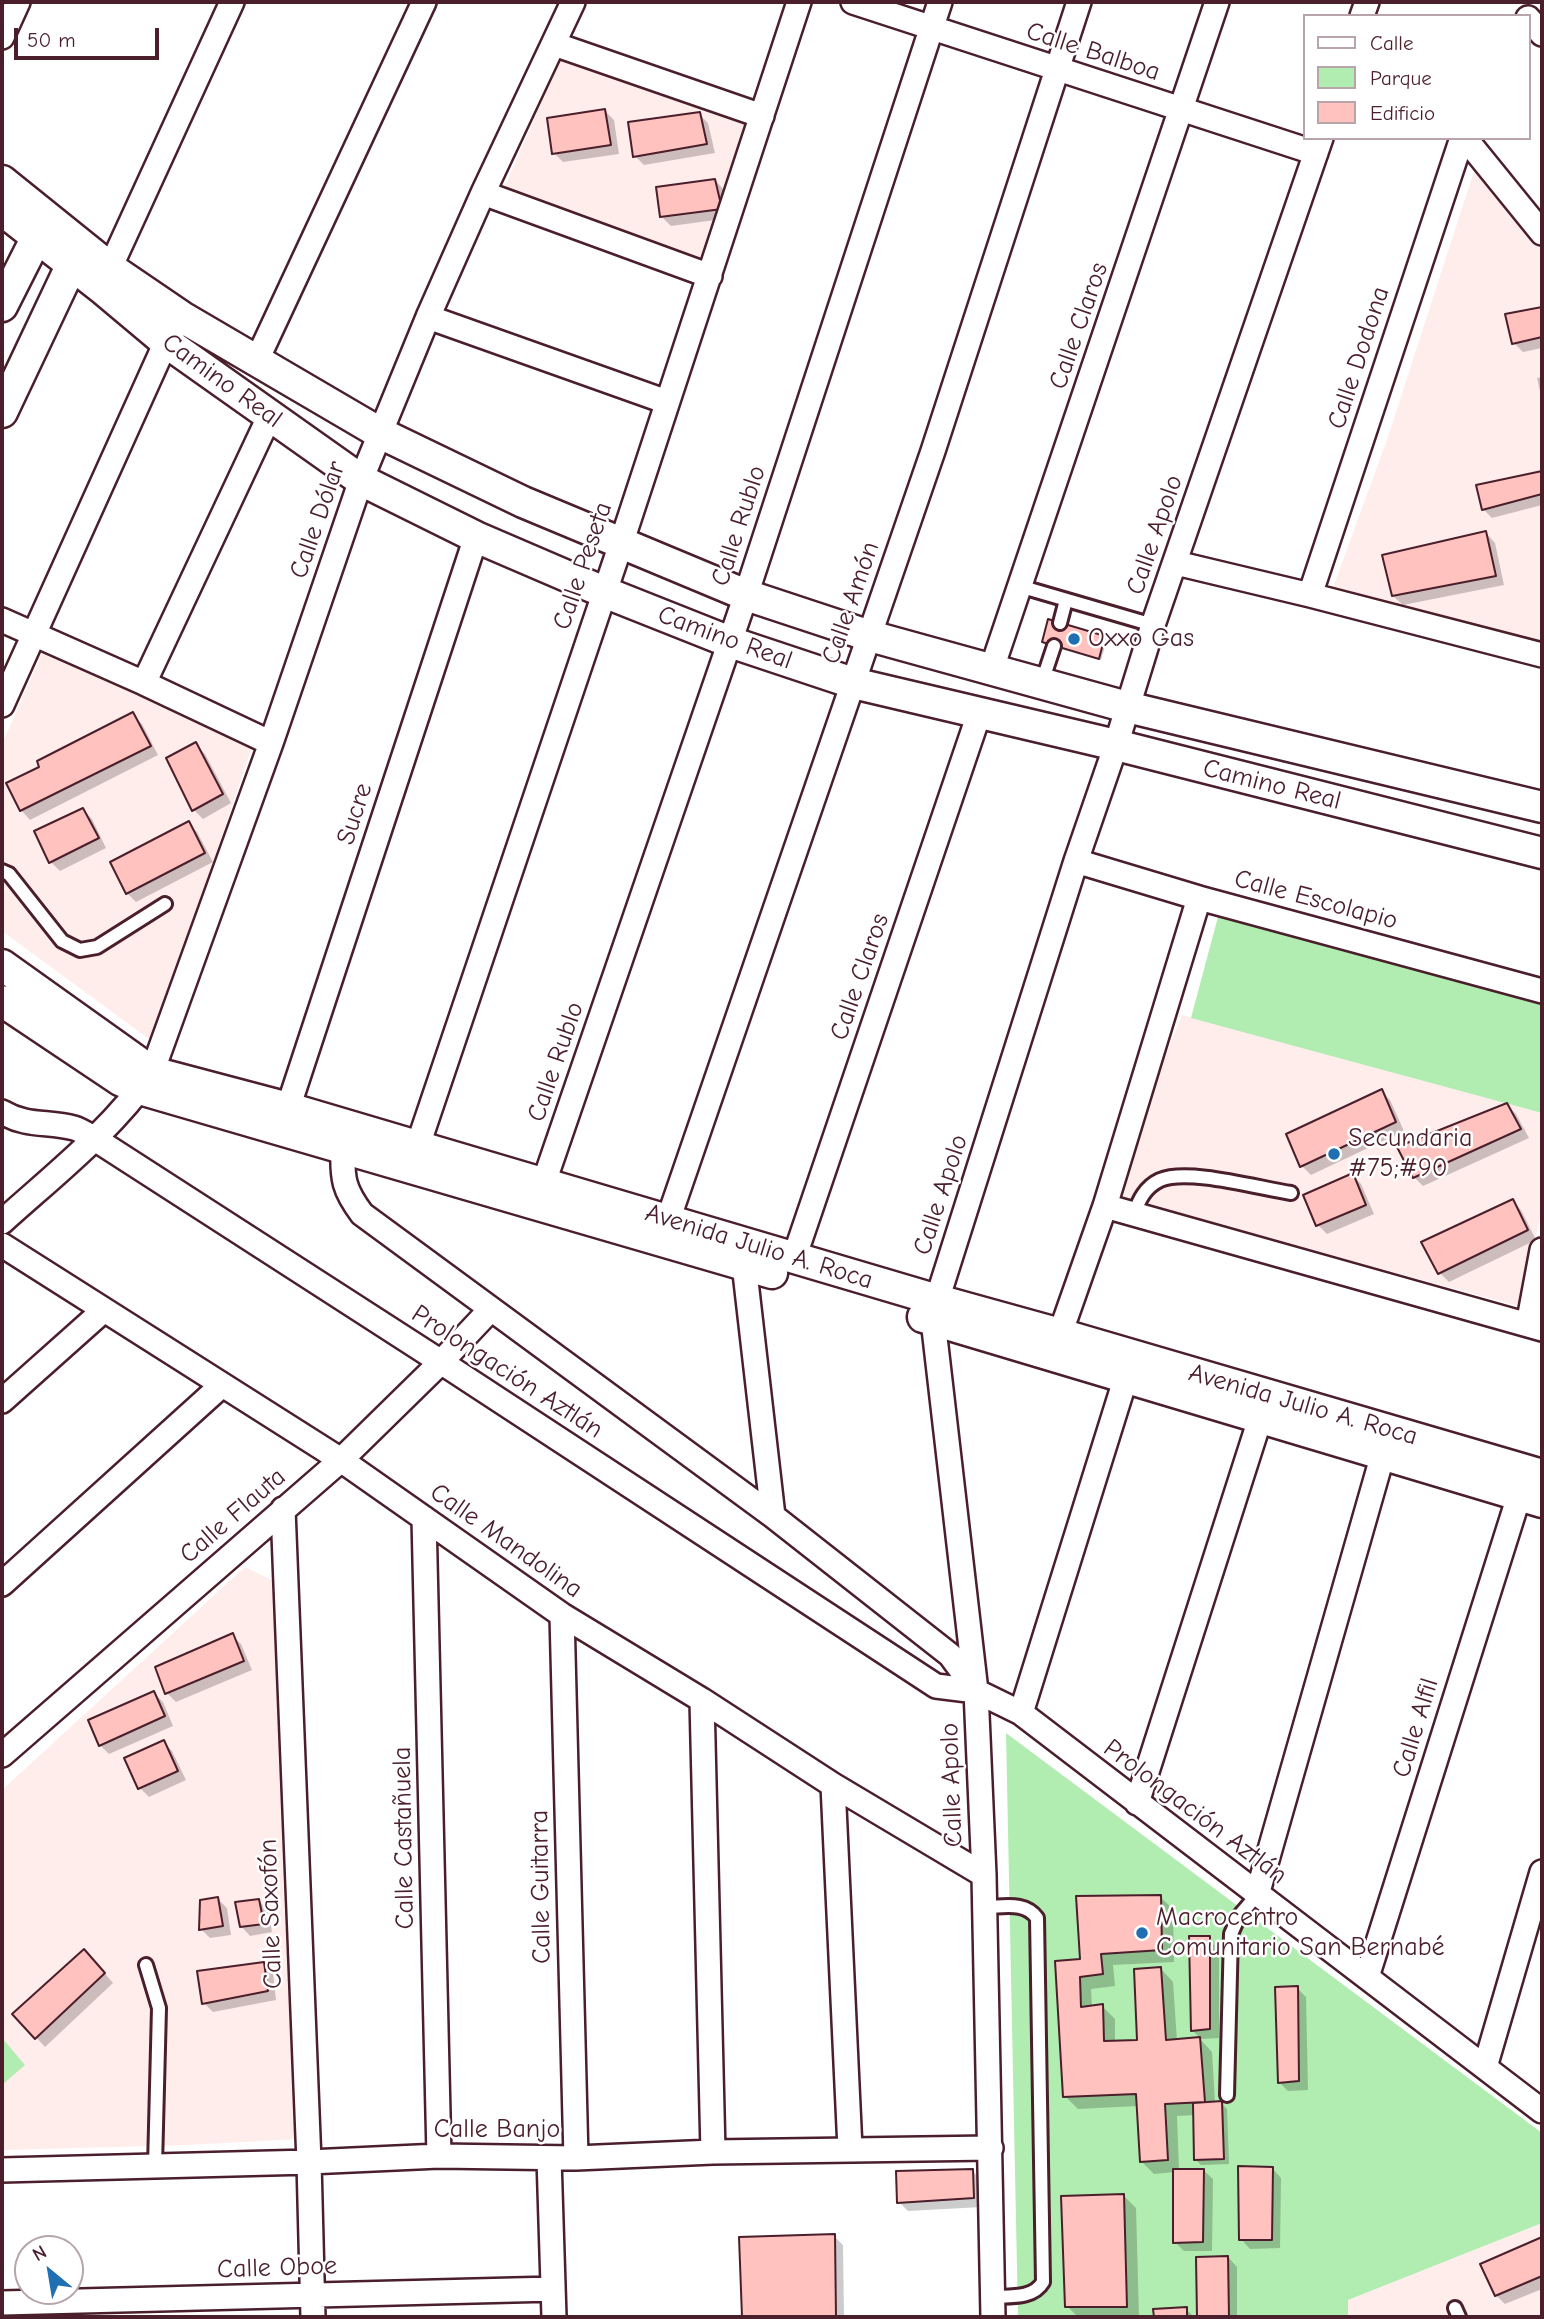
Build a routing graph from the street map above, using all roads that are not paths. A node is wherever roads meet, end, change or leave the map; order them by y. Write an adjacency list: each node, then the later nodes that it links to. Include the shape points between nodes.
1 (18, 2): 13 (street)
2 (232, 2): 27 (street)
3 (424, 2): 32 (street)
4 (573, 2): 14 (street, Calle Dólar)
5 (799, 2): 17 (street, Calle Peseta)
6 (853, 2): 11 (street, Calle Balboa)
7 (940, 2): 11 (street, Calle Rublo)
8 (1079, 2): 15 (street, Calle Amón)
9 (1217, 2): 16 (street, Calle Claros)
10 (1530, 20): 12 (street)
11 (932, 28): 15 (street, Calle Balboa); 43 (street, Calle Rublo)
12 (1542, 34)
13 (2, 37)
14 (554, 44): 17 (street); 22 (street, Calle Dólar)
15 (1056, 69): 16 (street, Calle Balboa); 50 (street, Calle Amón)
16 (1182, 111): 20 (street, Calle Balboa); 41 (street, Calle Claros)
17 (762, 116): 28 (street, Calle Peseta)
18 (1462, 140): 44 (street, Calle Dodona)
19 (1465, 140): 25 (street)
20 (1318, 146): 40 (street, Calle Apolo)
21 (2, 181): 24 (street, Camino Real)
22 (483, 194): 28 (street); 30 (street, Calle Dólar)
23 (2, 210): 24 (street, Camino Real)
24 (41, 228): 26 (street, Camino Real); 29 (street)
25 (1542, 233)
26 (78, 255): 27 (street, Camino Real); 31 (street, Camino Real); 34 (street)
27 (110, 268): 31 (street, Camino Real)
28 (710, 276): 33 (street, Calle Peseta)
29 (2, 306)
30 (428, 317): 33 (street); 36 (street, Calle Dólar)
31 (174, 330): 32 (street, Camino Real); 35 (street, Camino Real); 49 (street)
32 (256, 362): 36 (street, Camino Real)
33 (667, 402): 39 (street, Calle Peseta)
34 (2, 412)
35 (270, 415): 37 (street, Camino Real); 56 (street)
36 (380, 433): 37 (street, Calle Dólar); 39 (street, Camino Real)
37 (361, 480): 38 (street, Camino Real); 61 (street, Calle Dólar)
38 (476, 537): 42 (street, Camino Real); 73 (street, Sucre)
39 (621, 544): 42 (street, Calle Peseta); 43 (street, Camino Real)
40 (1176, 563): 44 (street); 48 (street, Calle Apolo)
41 (1019, 586): 45 (lane); 54 (street, Calle Claros)
42 (604, 592): 51 (street, Camino Real); 76 (street, Calle Peseta)
43 (746, 595): 50 (street, Camino Real); 51 (street, Calle Rublo)
44 (1310, 595): 53 (street)
45 (1066, 600): 47 (lane); 48 (lane)
46 (2, 620): 49 (street)
47 (1060, 623)
48 (1153, 625): 59 (street, Calle Apolo)
49 (34, 634): 56 (street); 58 (street)
50 (870, 636): 54 (street, Camino Real); 57 (street, Calle Amón)
51 (730, 642): 57 (street, Camino Real); 78 (street, Calle Rublo)
52 (1054, 646): 55 (lane)
53 (1542, 655)
54 (992, 668): 55 (street, Camino Real)
55 (1042, 682): 59 (street, Camino Real)
56 (144, 683): 61 (street)
57 (853, 683): 60 (street, Camino Real); 82 (street, Calle Amón)
58 (2, 705)
59 (1127, 707): 62 (street, Calle Apolo); 63 (street, Camino Real)
60 (979, 714): 62 (street, Camino Real); 86 (street, Calle Claros)
61 (271, 743): 72 (street, Calle Dólar)
62 (1116, 745): 64 (street, Camino Real); 65 (street, Calle Apolo)
63 (1542, 807)
64 (1542, 853)
65 (1076, 862): 67 (street, Calle Escolapio); 90 (street, Calle Apolo)
66 (2, 871): 68 (lane, via 62,941 80,950 97,947)
67 (1199, 898): 70 (street, Calle Escolapio); 80 (street)
68 (165, 904)
69 (2, 965): 72 (street, Avenida Julio A. Roca)
70 (1542, 991)
71 (2, 1000): 72 (street, Avenida Julio A. Roca, via 120,1080)
72 (146, 1081): 73 (street, Avenida Julio A. Roca); 75 (street); 77 (street, Avenida Julio A. Roca)
73 (288, 1108): 76 (street, Avenida Julio A. Roca)
74 (2, 1112): 75 (street, Prolongación Aztlán, via 32,1124 76,1128)
75 (95, 1139): 83 (street); 93 (street, Prolongación Aztlán)
76 (416, 1148): 78 (street, Avenida Julio A. Roca)
77 (343, 1150): 87 (street, Avenida Julio A. Roca); 88 (street, Prolongación Aztlán, via 344,1187 362,1214)
78 (543, 1185): 82 (street, Avenida Julio A. Roca)
79 (1291, 1193): 81 (lane, via 1186,1175 1159,1181 1142,1194)
80 (1105, 1206): 81 (street); 92 (street)
81 (1134, 1214): 91 (street)
82 (668, 1220): 86 (street, Avenida Julio A. Roca)
83 (2, 1222)
84 (2, 1245): 89 (street, Calle Mandolina)
85 (1542, 1250): 91 (street)
86 (793, 1258): 90 (street, Avenida Julio A. Roca)
87 (744, 1264): 90 (street, Avenida Julio A. Roca); 103 (street)
88 (491, 1309): 93 (street, Calle Flauta); 103 (street, Prolongación Aztlán)
89 (104, 1310): 95 (street, Calle Mandolina); 96 (street)
90 (935, 1310): 92 (street, Avenida Julio A. Roca); 94 (street, Avenida Julio A. Roca); 107 (street, Calle Apolo)
91 (1535, 1327)
92 (1060, 1334): 100 (street, Avenida Julio A. Roca)
93 (441, 1362): 99 (street, Calle Flauta); 107 (street, Prolongación Aztlán, via 936,1686)
94 (1126, 1377): 97 (street, Avenida Julio A. Roca); 109 (street)
95 (221, 1386): 99 (street, Calle Mandolina); 105 (street)
96 (2, 1401)
97 (1260, 1419): 98 (street, Avenida Julio A. Roca); 112 (street)
98 (1384, 1454): 101 (street, Avenida Julio A. Roca); 115 (street)
99 (341, 1460): 102 (street, Calle Flauta); 104 (street, Calle Mandolina)
100 (1542, 1475)
101 (1530, 1499): 118 (street, Calle Alfil)
102 (284, 1509): 110 (street, Calle Flauta); 128 (street, Calle Saxofón)
103 (773, 1516): 107 (street, Prolongación Aztlán, via 950,1655)
104 (424, 1518): 106 (street, Calle Mandolina); 125 (street, Calle Castañuela)
105 (2, 1584)
106 (562, 1615): 108 (street, Calle Mandolina); 127 (street, Calle Guitarra)
107 (976, 1691): 109 (street, Prolongación Aztlán); 114 (street, Calle Apolo)
108 (702, 1700): 111 (street, Calle Mandolina); 124 (street)
109 (1021, 1713): 112 (street, Prolongación Aztlán)
110 (2, 1755)
111 (834, 1784): 114 (street, Calle Mandolina); 123 (street)
112 (1137, 1802): 115 (street, Prolongación Aztlán)
113 (1542, 1872): 119 (street)
114 (984, 1875): 116 (street, Calle Apolo)
115 (1257, 1895): 118 (street, Prolongación Aztlán); 120 (lane, via 1238,1916 1231,1934)
116 (985, 1907): 122 (street, Calle Apolo); 134 (lane, via 1022,1906 1037,1918 1043,2282 1030,2294)
117 (146, 1965): 129 (lane, via 159,2008)
118 (1367, 1977): 119 (street, Prolongación Aztlán)
119 (1485, 2067): 121 (street, Prolongación Aztlán)
120 (1227, 2095)
121 (1542, 2111)
122 (991, 2148): 123 (street, Calle Banjo); 134 (street, Calle Apolo)
123 (850, 2149): 124 (street, Calle Banjo)
124 (713, 2152): 127 (street, Calle Banjo)
125 (439, 2156): 126 (street, Calle Banjo); 128 (street, Calle Banjo)
126 (550, 2158): 127 (street, Calle Banjo); 131 (street)
127 (576, 2158)
128 (309, 2162): 129 (street, Calle Banjo); 133 (street, Calle Saxofón)
129 (155, 2166): 130 (street, Calle Banjo)
130 (2, 2171)
131 (553, 2289): 133 (street, Calle Oboe); 135 (street)
132 (2, 2303): 133 (street, Calle Oboe)
133 (312, 2306)
134 (993, 2307)
135 (554, 2317)

